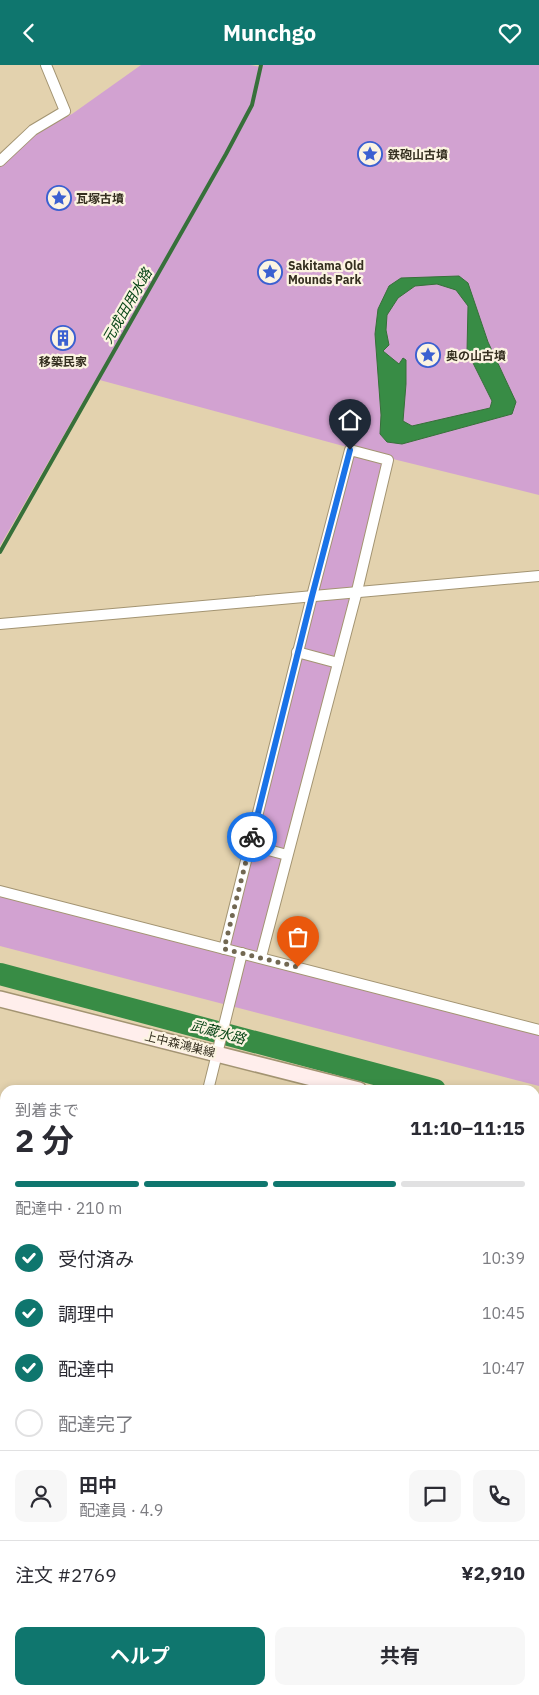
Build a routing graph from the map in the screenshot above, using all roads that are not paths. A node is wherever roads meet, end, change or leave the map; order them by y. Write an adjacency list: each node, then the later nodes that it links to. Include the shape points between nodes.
1 (46, 65): 2 (street, via 65,111 33,130)
2 (0, 161)
3 (539, 575): 4 (street)
4 (357, 591): 5 (street); 5 (street, via 388,460 350,450); 8 (street)
5 (312, 596): 6 (street); 7 (street)
6 (0, 624)
7 (297, 652): 8 (street); 9 (street)
8 (338, 663): 10 (street)
9 (250, 845): 10 (street); 12 (street)
10 (288, 855): 14 (street)
11 (0, 891): 12 (street)
12 (224, 949): 13 (street)
13 (242, 953): 14 (street); 17 (street)
14 (261, 957): 16 (street)
15 (0, 999): 17 (main road, 上中森鴻巣線)
16 (539, 1030)
17 (219, 1048): 18 (street); 19 (main road, 上中森鴻巣線)
18 (209, 1085)
19 (342, 1085)

